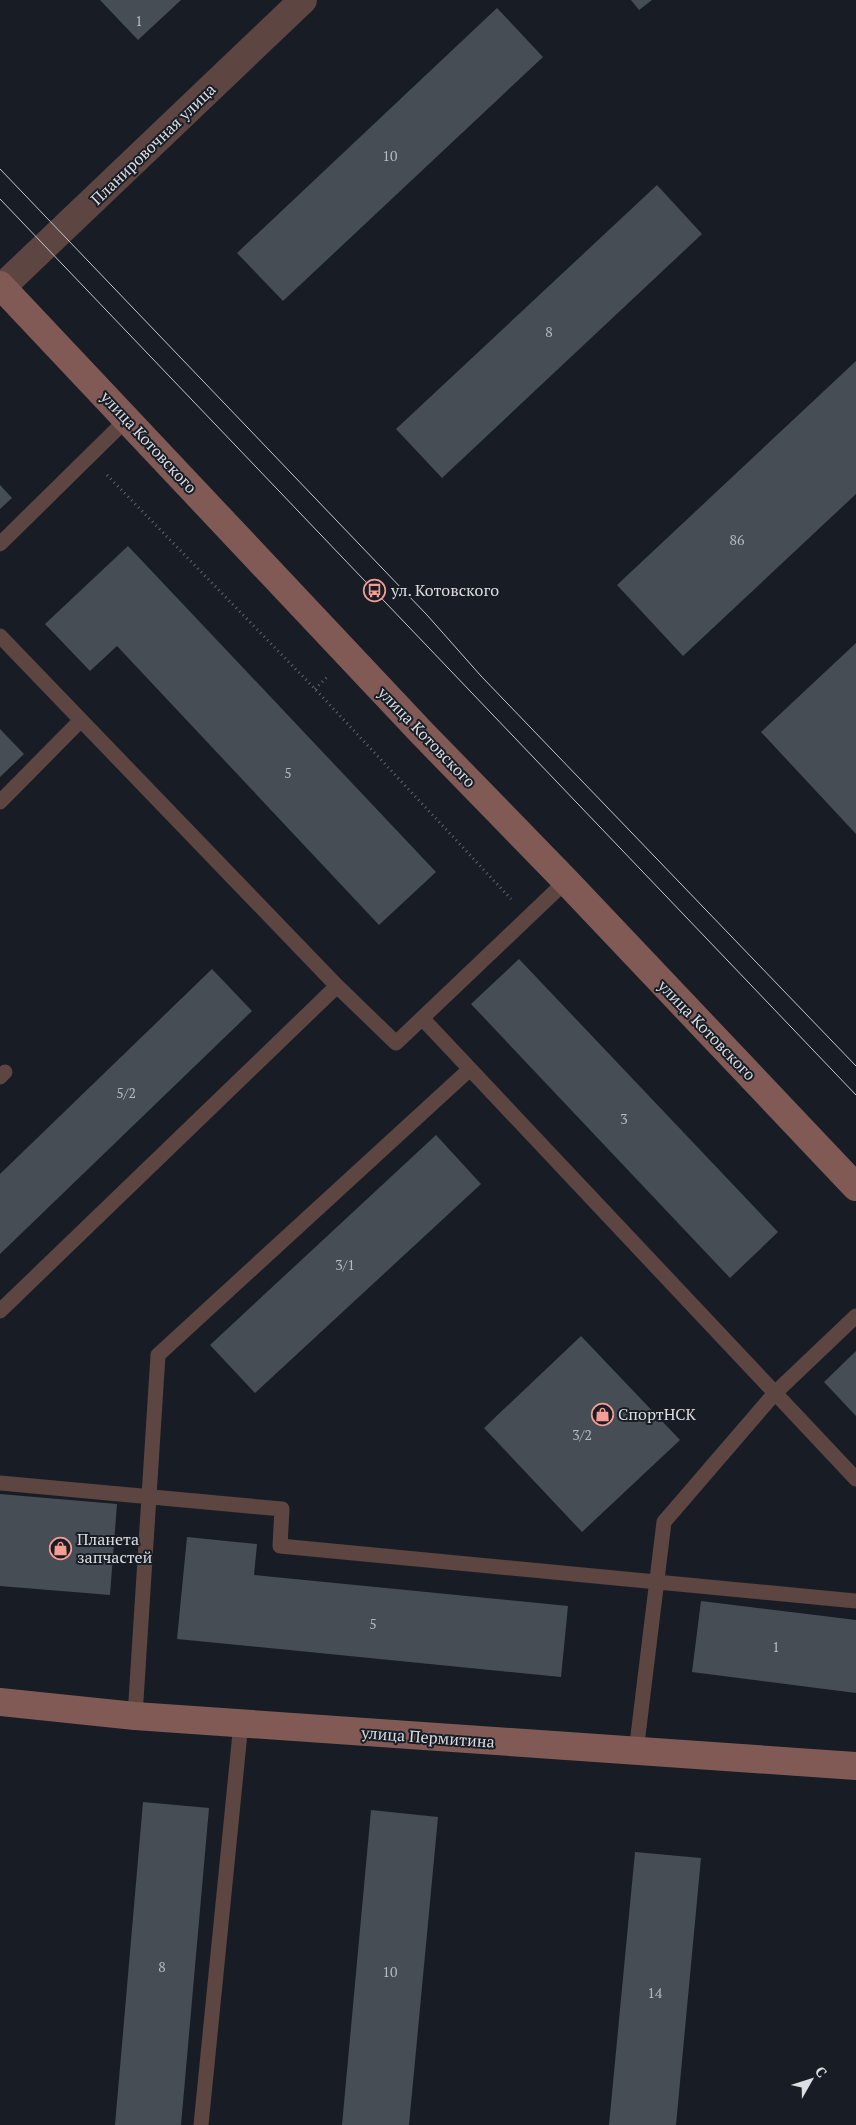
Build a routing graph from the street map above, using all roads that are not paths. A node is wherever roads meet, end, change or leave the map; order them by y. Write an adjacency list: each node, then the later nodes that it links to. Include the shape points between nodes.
1 (303, 0): 2 (street, Планировочная улица)
2 (1, 286): 3 (main road, улица Котовского)
3 (127, 419): 4 (lane); 8 (main road, улица Котовского)
4 (0, 544)
5 (0, 636): 6 (lane)
6 (82, 720): 7 (lane); 9 (lane)
7 (0, 802)
8 (566, 881): 10 (lane); 12 (main road, улица Котовского)
9 (338, 986): 10 (lane, via 396,1043); 13 (lane)
10 (422, 1018): 11 (lane)
11 (470, 1068): 15 (lane); 18 (lane, via 158,1355)
12 (856, 1187)
13 (0, 1311)
14 (856, 1316): 15 (lane)
15 (775, 1393): 16 (lane); 19 (lane, via 664,1522)
16 (856, 1479)
17 (0, 1483): 18 (lane)
18 (150, 1497): 19 (lane, via 282,1509 280,1546); 22 (lane)
19 (658, 1583): 20 (lane); 24 (lane)
20 (856, 1601)
21 (0, 1702): 22 (main road, улица Пермитина)
22 (135, 1716): 23 (main road, улица Пермитина)
23 (241, 1723): 24 (main road, улица Пермитина); 26 (lane)
24 (636, 1752): 25 (main road, улица Пермитина)
25 (856, 1766)
26 (201, 2125)

